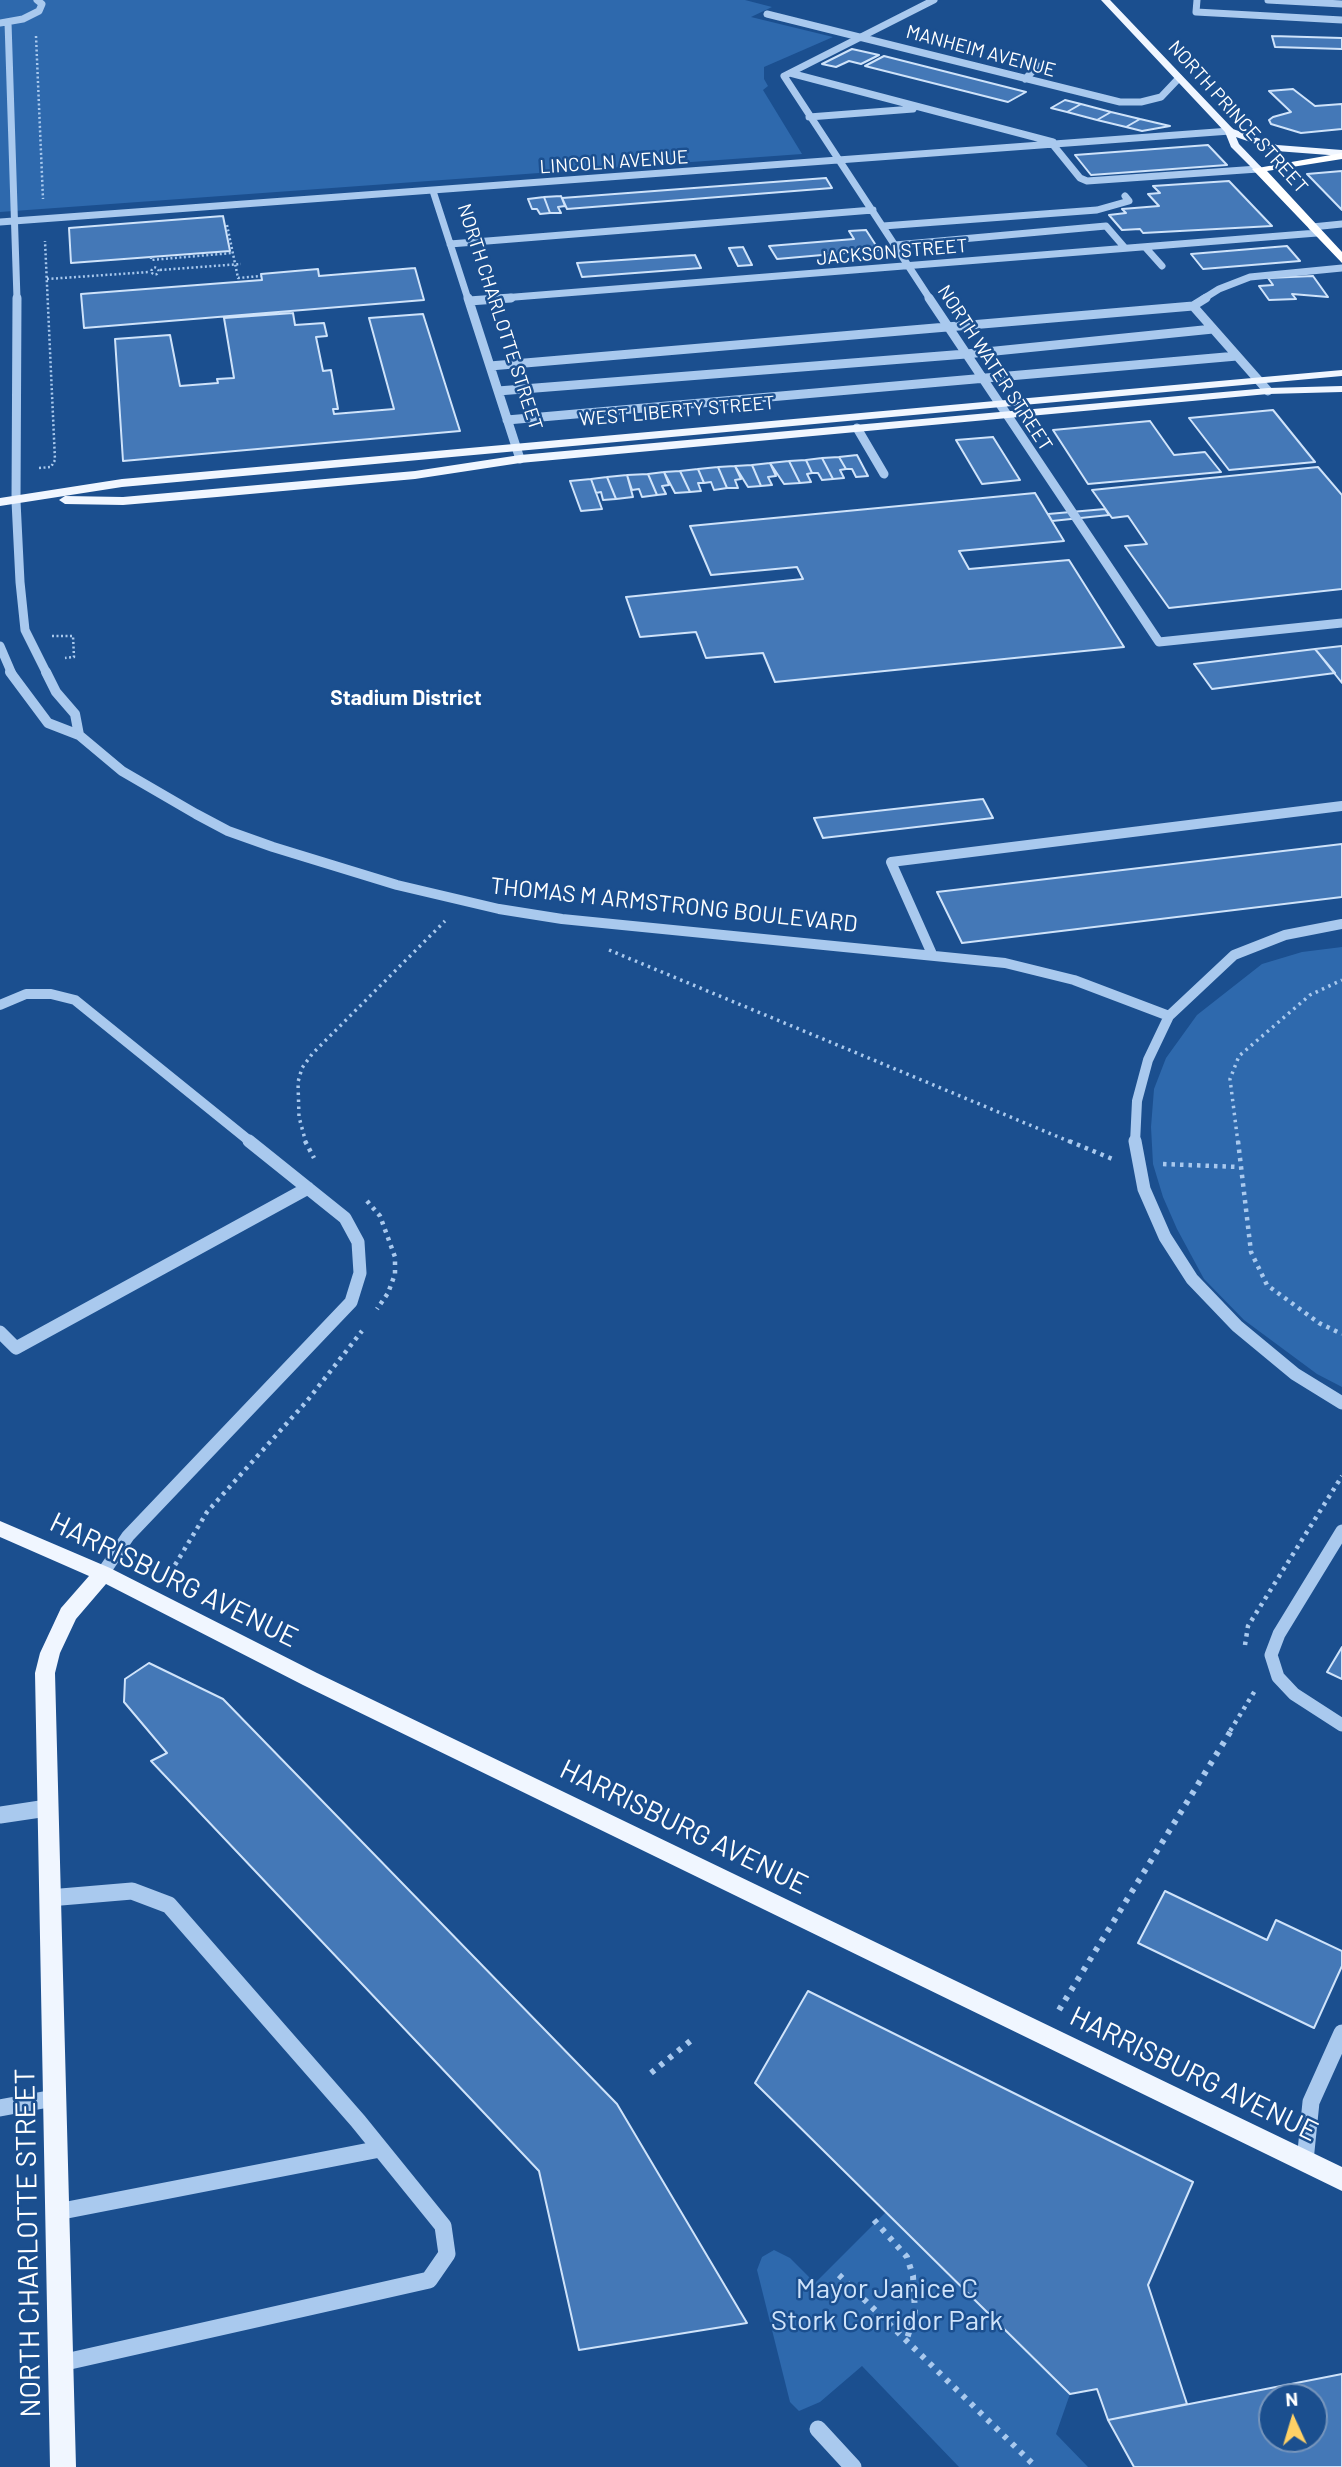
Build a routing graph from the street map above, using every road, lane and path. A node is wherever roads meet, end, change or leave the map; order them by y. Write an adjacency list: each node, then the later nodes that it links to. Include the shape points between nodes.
1 (37, 0): 9 (street, THOMAS M ARMSTRONG BOULEVARD, via 42,4 39,11)
2 (934, 0): 11 (street)
3 (1105, 0): 14 (main road, NORTH PRINCE STREET)
4 (1197, 0): 8 (street, via 1196,12)
5 (1268, 0): 6 (street)
6 (1342, 4)
7 (767, 14): 11 (street, MANHEIM AVENUE)
8 (1342, 20)
9 (4, 22): 29 (street, THOMAS M ARMSTRONG BOULEVARD)
10 (36, 31): 26 (path)
11 (860, 36): 13 (street); 15 (street, MANHEIM AVENUE)
12 (1038, 65): 15 (street)
13 (787, 74): 16 (street); 17 (street, NORTH WATER STREET)
14 (1180, 78): 15 (street, MANHEIM AVENUE, via 1161,97 1131,103); 18 (main road, NORTH PRINCE STREET)
15 (1025, 79)
16 (923, 108): 17 (street); 19 (street)
17 (809, 117): 22 (street, NORTH WATER STREET)
18 (1230, 131): 19 (street, LINCOLN AVENUE); 21 (main road, via 1276,148); 23 (main road, NORTH PRINCE STREET, via 1234,145)
19 (1064, 145): 20 (street, LINCOLN AVENUE)
20 (1054, 146): 22 (street, LINCOLN AVENUE); 23 (street, via 1087,181)
21 (1342, 154): 23 (highway)
22 (838, 162): 24 (street, LINCOLN AVENUE); 27 (street, NORTH WATER STREET)
23 (1258, 169): 35 (highway, NORTH PRINCE STREET)
24 (433, 191): 29 (street, LINCOLN AVENUE); 39 (street, NORTH CHARLOTTE STREET)
25 (1125, 196): 28 (street, via 1129,201)
26 (44, 208)
27 (873, 210): 33 (street, NORTH WATER STREET); 39 (street)
28 (1094, 211): 33 (street); 34 (street)
29 (16, 221): 30 (street, LINCOLN AVENUE); 74 (street, THOMAS M ARMSTRONG BOULEVARD)
30 (0, 222)
31 (227, 223): 37 (path)
32 (1342, 224): 35 (street, JACKSON STREET)
33 (883, 226): 40 (street, NORTH WATER STREET)
34 (1106, 226): 40 (street); 42 (street)
35 (1314, 230): 41 (street, JACKSON STREET); 45 (highway, NORTH PRINCE STREET)
36 (236, 232): 37 (path)
37 (227, 233): 43 (path)
38 (45, 237): 52 (path)
39 (450, 244): 53 (street, NORTH CHARLOTTE STREET)
40 (895, 245): 48 (street, NORTH WATER STREET)
41 (1145, 247): 42 (street, JACKSON STREET); 49 (street)
42 (1125, 248): 48 (street, JACKSON STREET)
43 (232, 253): 44 (path); 47 (path)
44 (150, 257)
45 (1342, 259)
46 (241, 264): 47 (path)
47 (235, 265): 51 (path, via 238,278); 52 (path)
48 (909, 266): 53 (street, JACKSON STREET); 55 (street, NORTH WATER STREET)
49 (1162, 266)
50 (1342, 268): 54 (street, via 1250,277)
51 (261, 276)
52 (47, 279): 73 (path, via 55,460 51,467 37,469 37,475 68,481)
53 (469, 301): 59 (street, NORTH CHARLOTTE STREET)
54 (1193, 306): 55 (street); 56 (street)
55 (948, 327): 57 (street, NORTH WATER STREET); 59 (street)
56 (1213, 329): 57 (street); 58 (street)
57 (966, 354): 61 (street, NORTH WATER STREET); 64 (street)
58 (1237, 356): 61 (street); 62 (street)
59 (490, 366): 64 (street, NORTH CHARLOTTE STREET)
60 (1342, 373): 62 (main road, WEST LIBERTY STREET)
61 (982, 377): 66 (street, NORTH WATER STREET); 68 (street)
62 (1258, 380): 65 (street); 66 (main road, WEST LIBERTY STREET)
63 (1342, 389): 65 (main road, WEST LIBERTY STREET)
64 (498, 391): 68 (street, NORTH CHARLOTTE STREET)
65 (1268, 391): 67 (main road, WEST LIBERTY STREET)
66 (998, 402): 67 (street, NORTH WATER STREET); 70 (main road, WEST LIBERTY STREET)
67 (1006, 414): 69 (main road, WEST LIBERTY STREET); 78 (street, NORTH WATER STREET)
68 (507, 420): 70 (street, NORTH CHARLOTTE STREET)
69 (857, 428): 71 (main road, WEST LIBERTY STREET); 72 (street)
70 (515, 445): 71 (street, NORTH CHARLOTTE STREET); 73 (main road, WEST LIBERTY STREET)
71 (520, 459): 74 (main road, WEST LIBERTY STREET, via 415,475 136,500)
72 (884, 474)
73 (68, 492): 74 (main road, WEST LIBERTY STREET)
74 (16, 501): 75 (main road, WEST LIBERTY STREET); 81 (street, THOMAS M ARMSTRONG BOULEVARD, via 25,630 56,692 75,714)
75 (0, 502)
76 (1342, 623): 78 (street)
77 (44, 629): 80 (path, via 51,636 73,636 74,657 62,658)
78 (1159, 642)
79 (0, 646): 81 (street, THOMAS M ARMSTRONG BOULEVARD, via 7,667 48,723)
80 (61, 666)
81 (79, 735): 85 (street, THOMAS M ARMSTRONG BOULEVARD, via 122,771 228,831 447,898 562,919)
82 (1342, 806): 85 (street, via 891,862)
83 (1342, 924): 88 (street, via 1285,936 1234,956)
84 (606, 948): 92 (path)
85 (932, 954): 88 (street, THOMAS M ARMSTRONG BOULEVARD, via 1005,963 1074,980)
86 (1342, 980): 91 (path, via 1310,995 1232,1067)
87 (0, 1005): 93 (street, via 26,994 75,1000)
88 (1169, 1016): 92 (street, via 1148,1060 1137,1101 1135,1142)
89 (1159, 1154): 90 (path)
90 (1160, 1164): 91 (path); 92 (path, via 1162,1181)
91 (1239, 1167): 95 (path, via 1251,1252 1267,1286)
92 (1140, 1171): 96 (street, via 1165,1237 1192,1279 1237,1326 1295,1374)
93 (308, 1188): 94 (street, via 16,1348); 100 (street, via 345,1218 358,1242 360,1273 351,1302 128,1536)
94 (0, 1332)
95 (1342, 1334)
96 (1342, 1403)
97 (1342, 1476): 101 (path, via 1248,1626)
98 (0, 1529): 100 (main road, HARRISBURG AVENUE)
99 (1342, 1531): 103 (street, via 1271,1655 1278,1677 1294,1694)
100 (103, 1573): 104 (main road, NORTH CHARLOTTE STREET, via 68,1614 50,1653 45,1686); 108 (main road, HARRISBURG AVENUE, via 310,1679)
101 (1244, 1655)
102 (1258, 1686): 108 (path)
103 (1342, 1725)
104 (47, 1808): 105 (street); 106 (main road, NORTH CHARLOTTE STREET)
105 (0, 1815)
106 (49, 1898): 111 (main road, NORTH CHARLOTTE STREET); 113 (street, via 132,1891 169,1905)
107 (1342, 2033): 114 (street, via 1311,2102)
108 (1044, 2034): 114 (main road, HARRISBURG AVENUE)
109 (694, 2038): 110 (path)
110 (651, 2073)
111 (54, 2098): 112 (street); 116 (main road, NORTH CHARLOTTE STREET)
112 (0, 2108)
113 (380, 2149): 116 (street); 120 (street, via 443,2226 447,2254 429,2280)
114 (1305, 2161): 115 (main road, HARRISBURG AVENUE)
115 (1342, 2179)
116 (57, 2212): 120 (main road, NORTH CHARLOTTE STREET)
117 (874, 2220): 119 (path, via 907,2258 913,2276 915,2312)
118 (839, 2275): 119 (path)
119 (906, 2342): 124 (path)
120 (61, 2363): 122 (main road, NORTH CHARLOTTE STREET)
121 (818, 2429): 123 (street)
122 (63, 2467)
123 (853, 2467)
124 (1036, 2467)

